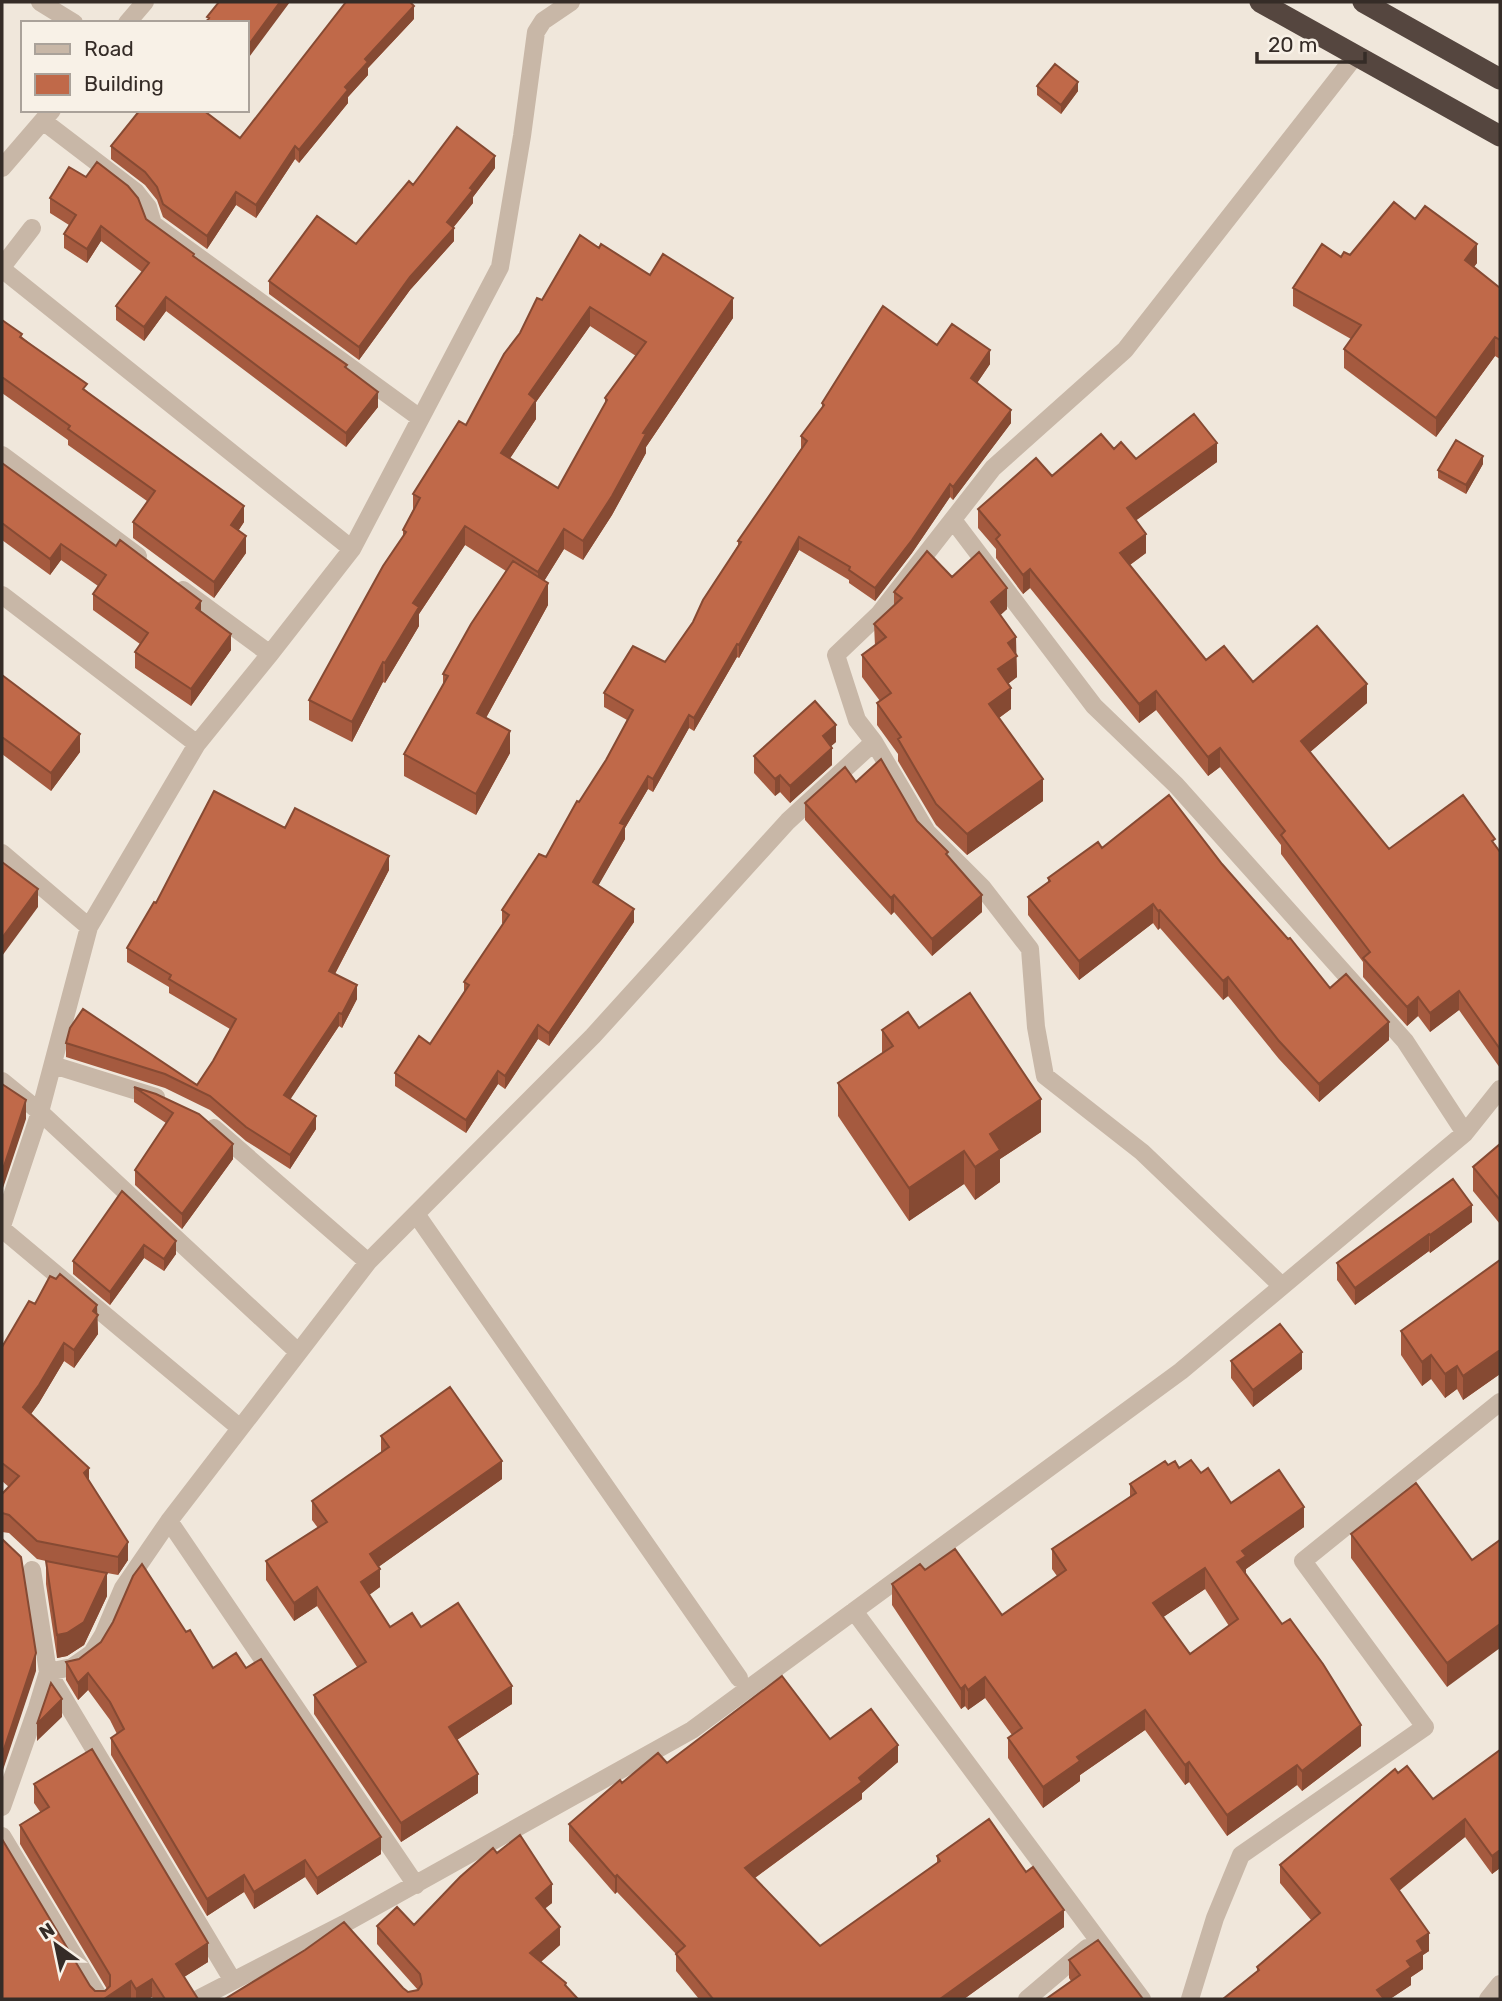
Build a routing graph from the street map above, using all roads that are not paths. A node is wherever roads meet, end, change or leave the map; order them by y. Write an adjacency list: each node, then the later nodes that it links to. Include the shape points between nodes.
1 (40, 2): 6 (street)
2 (145, 2): 7 (street)
3 (571, 2): 15 (street, via 543,21 536,32 500,268)
4 (1260, 2): 8 (highway)
5 (1363, 2): 9 (highway)
6 (71, 21)
7 (129, 21)
8 (1356, 55): 11 (highway); 17 (street, via 1125,350 993,468)
9 (1500, 79)
10 (47, 116): 12 (street); 15 (street, via 136,192 148,207 153,224)
11 (1500, 136)
12 (2, 168)
13 (32, 228): 14 (street)
14 (2, 268): 18 (street)
15 (420, 418): 18 (street)
16 (2, 455): 19 (street)
17 (953, 520): 23 (street, via 879,614 836,655 857,720); 33 (street, via 1094,706 1176,785 1405,1041)
18 (352, 549): 22 (street)
19 (147, 563)
20 (170, 579): 22 (street)
21 (2, 595): 24 (street)
22 (270, 654): 24 (street)
23 (874, 742): 34 (street, via 788,821 593,1037); 37 (street, via 927,832 982,887 1030,949 1045,1076 1142,1152)
24 (197, 744): 26 (street)
25 (2, 853): 26 (street)
26 (89, 927): 27 (street)
27 (53, 1065): 30 (street); 31 (street)
28 (2, 1082): 31 (street)
29 (1500, 1089): 33 (street)
30 (171, 1104)
31 (40, 1112): 35 (street); 38 (street)
32 (205, 1120): 36 (street)
33 (1465, 1133): 37 (street)
34 (416, 1214): 36 (street); 45 (street)
35 (2, 1228): 40 (street)
36 (368, 1262): 38 (street)
37 (1282, 1286): 43 (street, via 1181,1371)
38 (298, 1352): 40 (street)
39 (1500, 1402): 56 (street, via 1303,1561 1425,1727 1241,1855 1214,1918)
40 (240, 1427): 41 (street)
41 (169, 1521): 44 (street, via 116,1587 103,1635 92,1653 72,1667); 48 (street)
42 (33, 1568): 44 (street)
43 (854, 1611): 48 (street, via 692,1730); 49 (street)
44 (48, 1672): 46 (street); 50 (street)
45 (739, 1678)
46 (2, 1807)
47 (2, 1836): 52 (street)
48 (416, 1885): 50 (street, via 349,1929)
49 (1097, 1939): 54 (street); 55 (street)
50 (233, 1981): 53 (street)
51 (1500, 1984): 57 (street)
52 (100, 1999)
53 (198, 1999)
54 (1027, 1999)
55 (1142, 1999)
56 (1190, 1999)
57 (1488, 1999)

